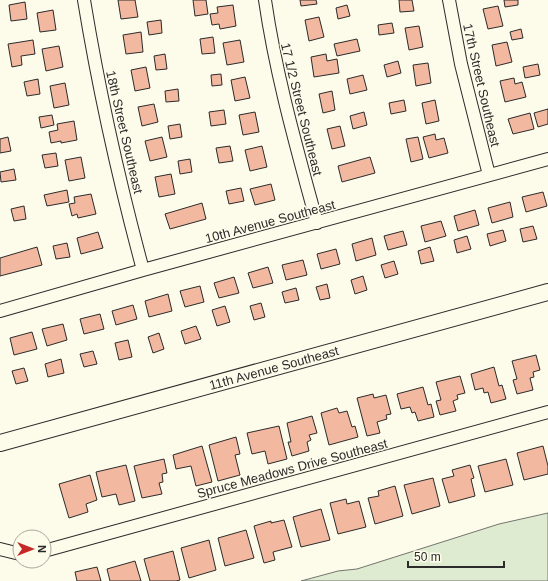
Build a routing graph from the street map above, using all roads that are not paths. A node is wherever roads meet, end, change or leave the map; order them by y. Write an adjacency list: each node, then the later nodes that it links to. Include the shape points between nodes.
1 (84, 0): 7 (street, 18th Street Southeast, via 111,141)
2 (265, 0): 6 (street, 17 1/2 Street Southeast, via 290,125)
3 (449, 0): 5 (street, 17th Street Southeast, via 461,64)
4 (548, 159): 5 (street, 10th Avenue Southeast)
5 (489, 175): 6 (street, 10th Avenue Southeast)
6 (317, 223): 7 (street, 10th Avenue Southeast)
7 (143, 270): 9 (street, 10th Avenue Southeast)
8 (548, 292): 11 (main road, 11th Avenue Southeast)
9 (0, 311)
10 (548, 412): 13 (street, Spruce Meadows Drive Southeast)
11 (0, 443)
12 (0, 549): 14 (street)
13 (52, 549)
14 (12, 552)

